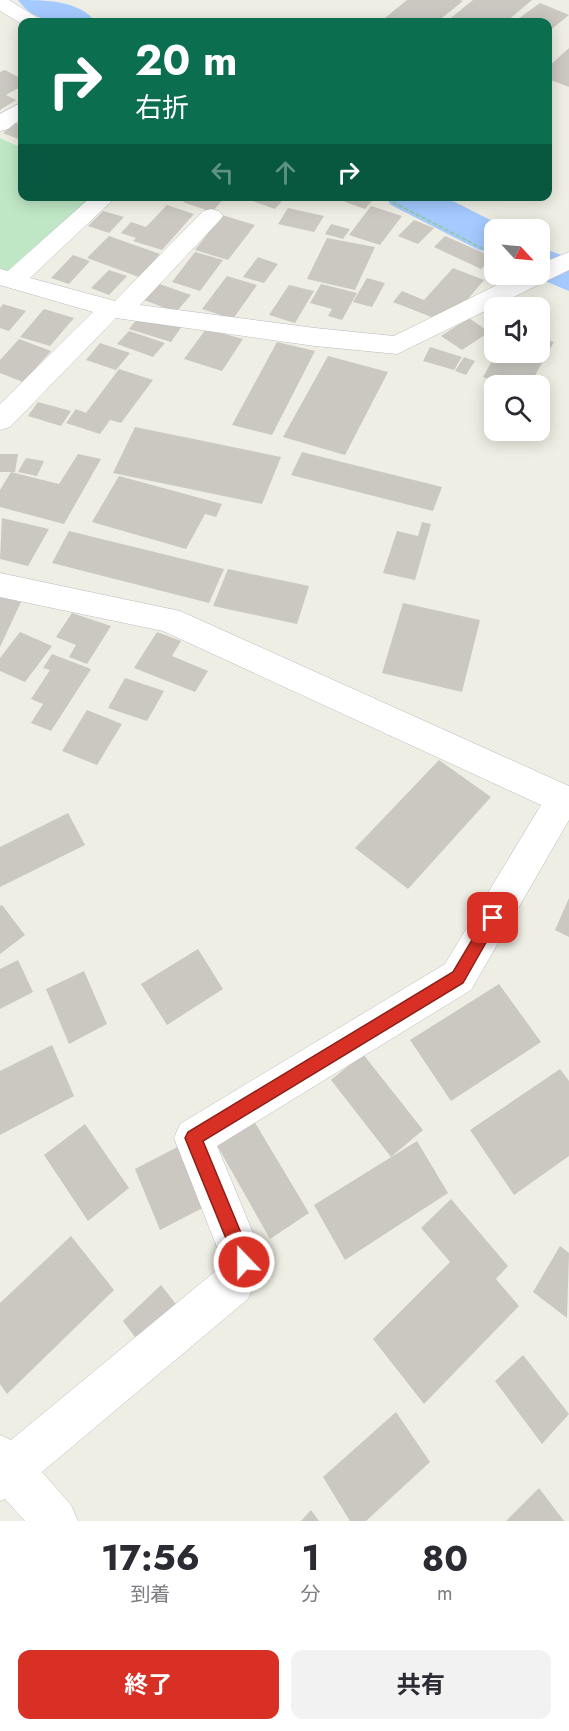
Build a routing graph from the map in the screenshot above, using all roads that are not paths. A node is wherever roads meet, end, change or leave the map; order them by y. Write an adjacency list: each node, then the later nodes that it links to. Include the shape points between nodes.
1 (0, 3): 2 (street)
2 (27, 18)
3 (18, 111): 4 (street)
4 (0, 124)
5 (100, 201): 9 (street)
6 (211, 216): 11 (street)
7 (568, 261): 8 (street)
8 (550, 269)
9 (6, 279): 11 (street)
10 (518, 285): 11 (street, via 397,345)
11 (116, 310): 12 (street)
12 (0, 420)
13 (0, 585): 14 (street, via 169,620)
14 (566, 801): 15 (street, via 458,977 194,1138 244,1262 233,1284)
15 (4, 1468): 16 (street)
16 (55, 1521)

